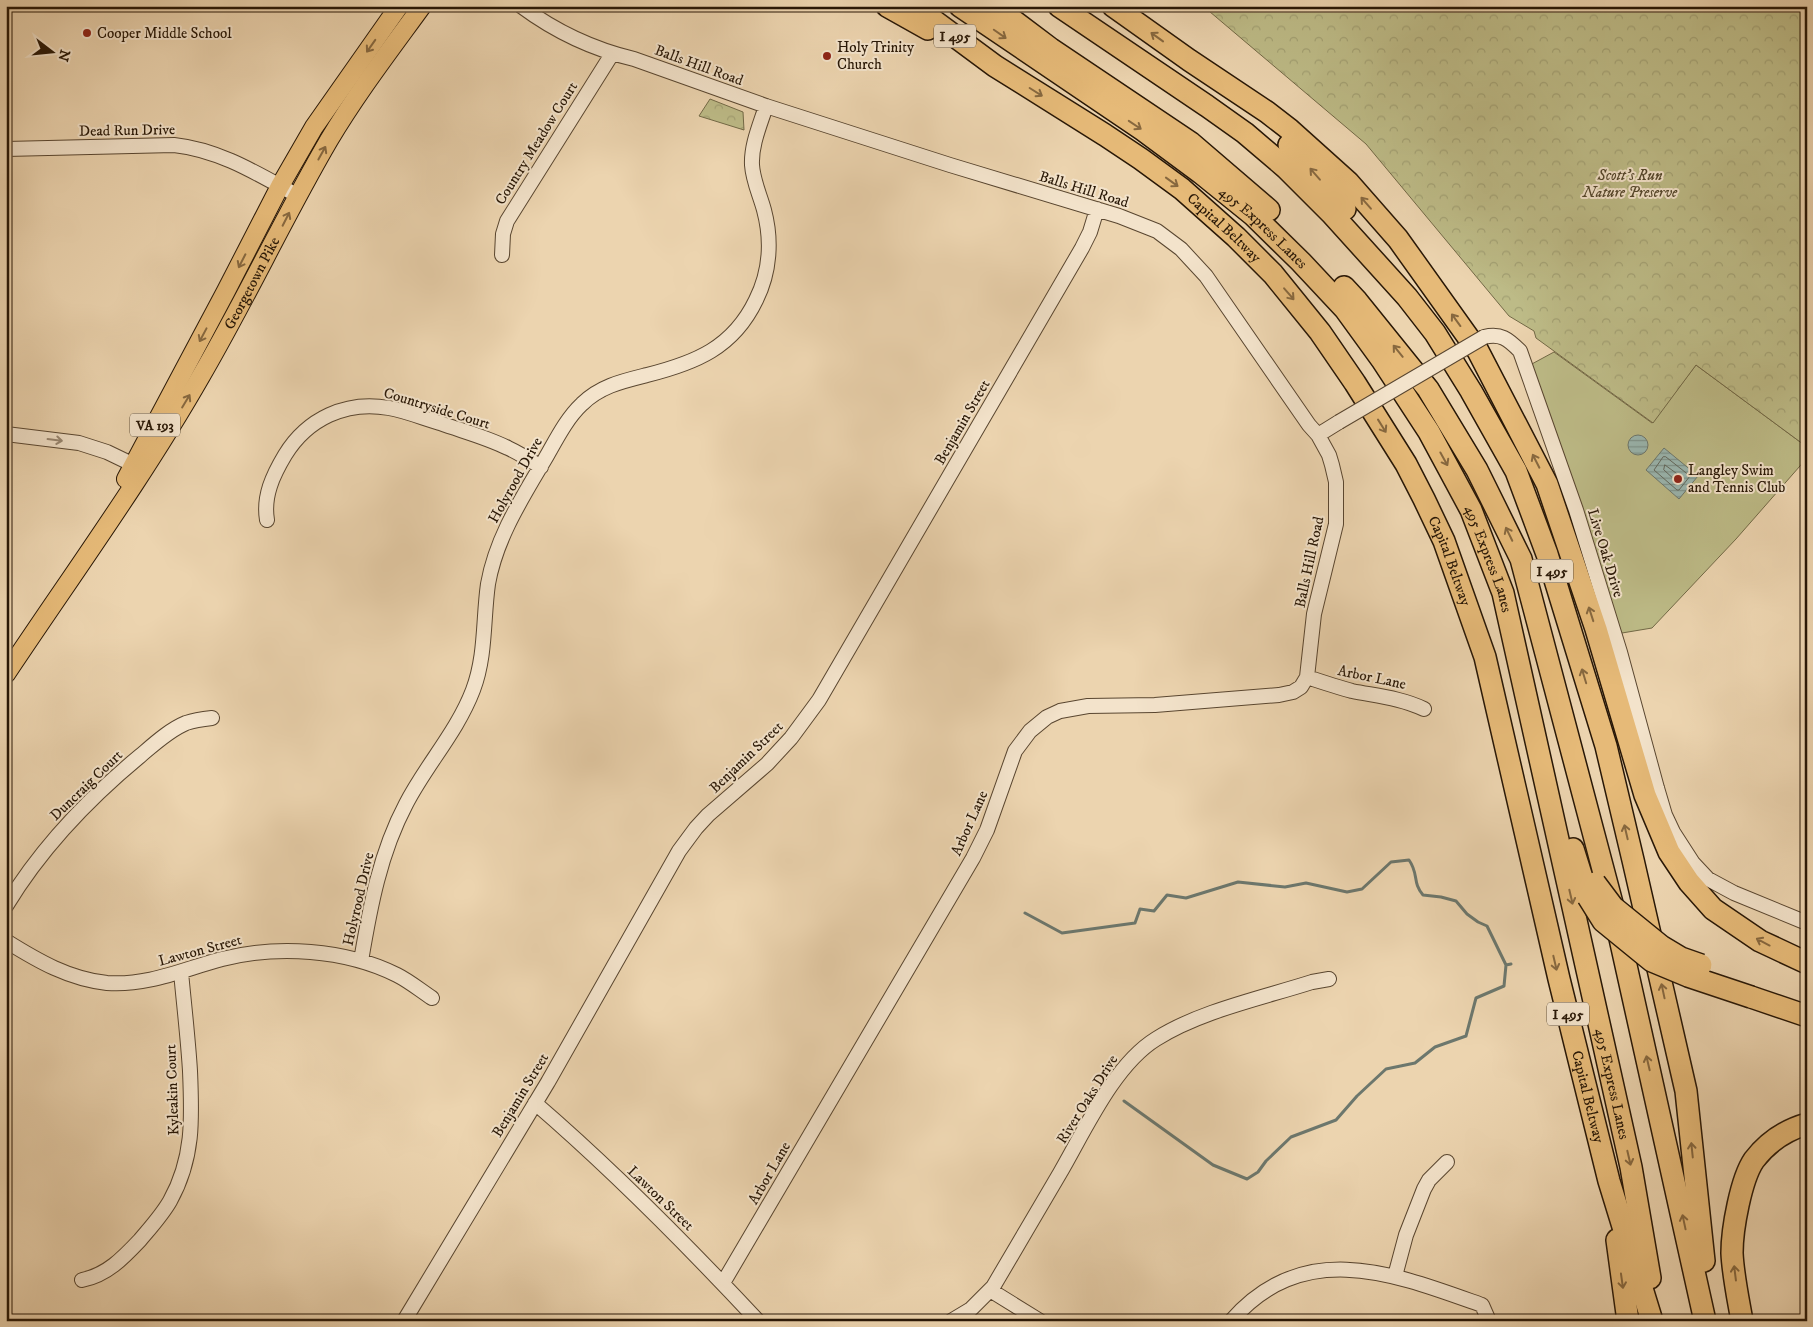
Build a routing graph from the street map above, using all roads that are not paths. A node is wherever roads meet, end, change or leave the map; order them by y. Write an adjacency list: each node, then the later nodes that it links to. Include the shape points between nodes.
1 (399, 6): 15 (main road, Georgetown Pike / VA 193, one-way to 15, via 314,127)
2 (422, 6): 16 (main road, Georgetown Pike / VA 193, one-way to 2, via 351,104)
3 (522, 6): 10 (street, Balls Hill Road, via 562,33)
4 (887, 6): 12 (highway)
5 (914, 6): 12 (highway, Capital Beltway / I 495)
6 (960, 6): 27 (highway, 495 Express Lanes, one-way to 27, via 1201,173 1253,215 1339,302 1429,432 1471,510)
7 (994, 6): 26 (highway, 495 Express Lanes, one-way to 7, via 1477,470 1428,389 1357,301 1265,206 1191,143)
8 (1059, 6): 19 (highway, I 495, via 1208,106 1272,157 1331,213)
9 (1115, 8): 11 (highway, one-way to 9)
10 (612, 54): 13 (street, Balls Hill Road); 18 (street, Country Meadow Court, via 507,221)
11 (1189, 60): 19 (highway, one-way to 11, via 1364,233 1290,146); 38 (highway, one-way to 11, via 1760,941 1713,909 1669,852 1645,795 1596,629 1547,484 1478,350 1398,239 1348,182 1267,112)
12 (995, 66): 48 (highway, Capital Beltway / I 495, one-way to 48, via 1141,159 1182,189 1236,237 1273,274 1320,332 1406,464 1444,542 1486,658 1559,980)
13 (766, 106): 17 (street, Balls Hill Road); 23 (street, Holyrood Drive, via 753,148 752,164 765,214 769,249 763,284 747,316 723,343 693,362 610,385 583,402)
14 (6, 149): 15 (street, Dead Run Drive, via 192,147 231,160)
15 (280, 186): 16 (street, Dead Run Drive); 22 (main road, Georgetown Pike / VA 193, one-way to 22)
16 (298, 196): 25 (main road, Georgetown Pike / VA 193, one-way to 16, via 150,461 197,383)
17 (1097, 209): 21 (street, Balls Hill Road, via 1143,224 1190,257); 45 (street, Benjamin Street, via 1082,248 819,700 767,764 708,815 690,836)
18 (502, 255)
19 (1407, 297): 63 (highway, I 495, one-way to 19, via 1686,1092 1606,746 1546,554 1516,471 1435,333)
20 (6, 434): 22 (street, one-way to 22, via 79,443)
21 (1318, 435): 29 (street, Balls Hill Road, via 1329,455 1336,482 1336,524 1314,614); 35 (street, Live Oak Drive, bridge, via 1484,337 1507,338 1520,350 1576,510 1665,815 1681,847 1708,879)
22 (134, 465): 25 (main road, Georgetown Pike / VA 193)
23 (541, 466): 24 (street, Countryside Court, via 501,445 465,432 390,408 357,406 324,417 302,433 288,450 268,494); 37 (street, Holyrood Drive, via 508,525 492,564 480,666 469,701 456,728 406,802 386,849)
24 (267, 520)
25 (83, 559): 28 (main road, Georgetown Pike / VA 193)
26 (1521, 559): 32 (highway); 34 (highway, 495 Express Lanes)
27 (1503, 593): 32 (highway, via 1536,689 1570,839); 61 (highway, 495 Express Lanes, one-way to 61, via 1631,1167)
28 (6, 674)
29 (1307, 678): 30 (street, Arbor Lane, via 1354,691 1389,696); 51 (street, Arbor Lane, via 1293,692 1279,695 1155,705 1077,707 1048,717 1030,732 1015,751 987,830 973,858)
30 (1424, 709)
31 (212, 718): 33 (street, Duncraig Court, via 198,719 178,727 118,774 54,839)
32 (1591, 890): 34 (highway, bridge); 41 (highway, bridge, via 1603,921 1652,961 1688,976)
33 (6, 906)
34 (1613, 907): 41 (highway, bridge, via 1681,958); 62 (highway, 495 Express Lanes, one-way to 34)
35 (1807, 923)
36 (6, 941): 39 (street, Lawton Street, via 49,966 86,979 129,983)
37 (361, 961): 39 (street, Lawton Street, via 308,952 253,953); 42 (street, Lawton Street, via 397,975)
38 (1807, 963)
39 (181, 972): 50 (street, Kyleakin Court, via 192,1113 186,1163 170,1201 138,1242 110,1268)
40 (1329, 979): 52 (street, River Oaks Drive, via 1180,1025 1141,1050 1119,1074)
41 (1753, 991): 43 (highway); 44 (highway)
42 (432, 998)
43 (1807, 1001)
44 (1807, 1016)
45 (535, 1103): 51 (street, Lawton Street); 53 (street, Benjamin Street)
46 (1807, 1124): 64 (highway, one-way to 46, via 1732,1253 1741,1193 1753,1162 1771,1142)
47 (1447, 1162): 49 (street, via 1424,1189 1406,1235)
48 (1609, 1181): 59 (highway, one-way to 59); 60 (highway, Capital Beltway / I 495)
49 (1395, 1276): 57 (street, via 1342,1269 1305,1274 1277,1284); 58 (street, via 1482,1305)
50 (82, 1280)
51 (723, 1283): 54 (street, Lawton Street)
52 (990, 1290): 55 (street, via 971,1309); 56 (street)
53 (404, 1321)
54 (758, 1321)
55 (951, 1321)
56 (1040, 1321)
57 (1231, 1321)
58 (1489, 1321)
59 (1628, 1321)
60 (1652, 1321)
61 (1657, 1321)
62 (1705, 1321)
63 (1710, 1321)
64 (1742, 1321)

